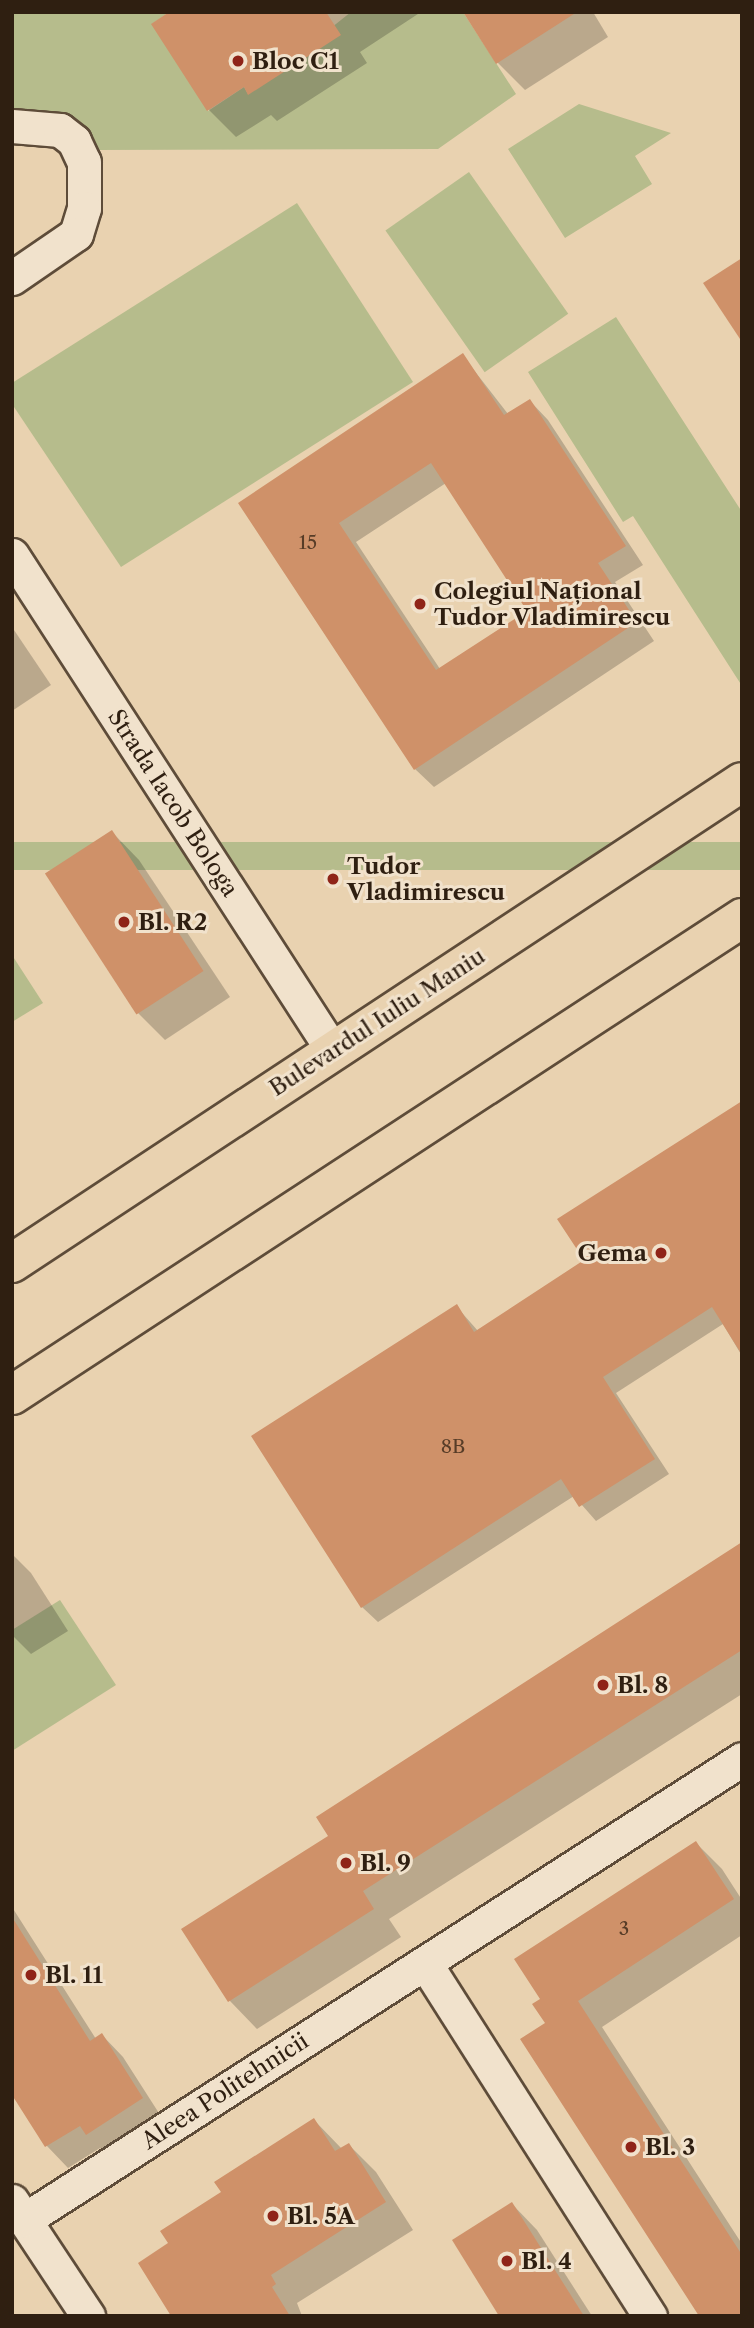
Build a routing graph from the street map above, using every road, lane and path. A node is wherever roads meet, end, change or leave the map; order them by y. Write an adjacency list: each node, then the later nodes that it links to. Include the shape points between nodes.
1 (12, 126): 2 (street, via 60,130 74,141 84,162 84,208 75,234)
2 (12, 278)
3 (12, 555): 6 (street, Strada Iacob Bologa)
4 (742, 782): 6 (main road, Bulevardul Iuliu Maniu)
5 (742, 918): 8 (main road)
6 (333, 1051): 7 (main road, Bulevardul Iuliu Maniu)
7 (12, 1263)
8 (12, 1395)
9 (742, 1759): 10 (street, Aleea Politehnicii)
10 (425, 1963): 11 (street, Aleea Politehnicii); 13 (street)
11 (18, 2211): 12 (street)
12 (88, 2316)
13 (650, 2316)

